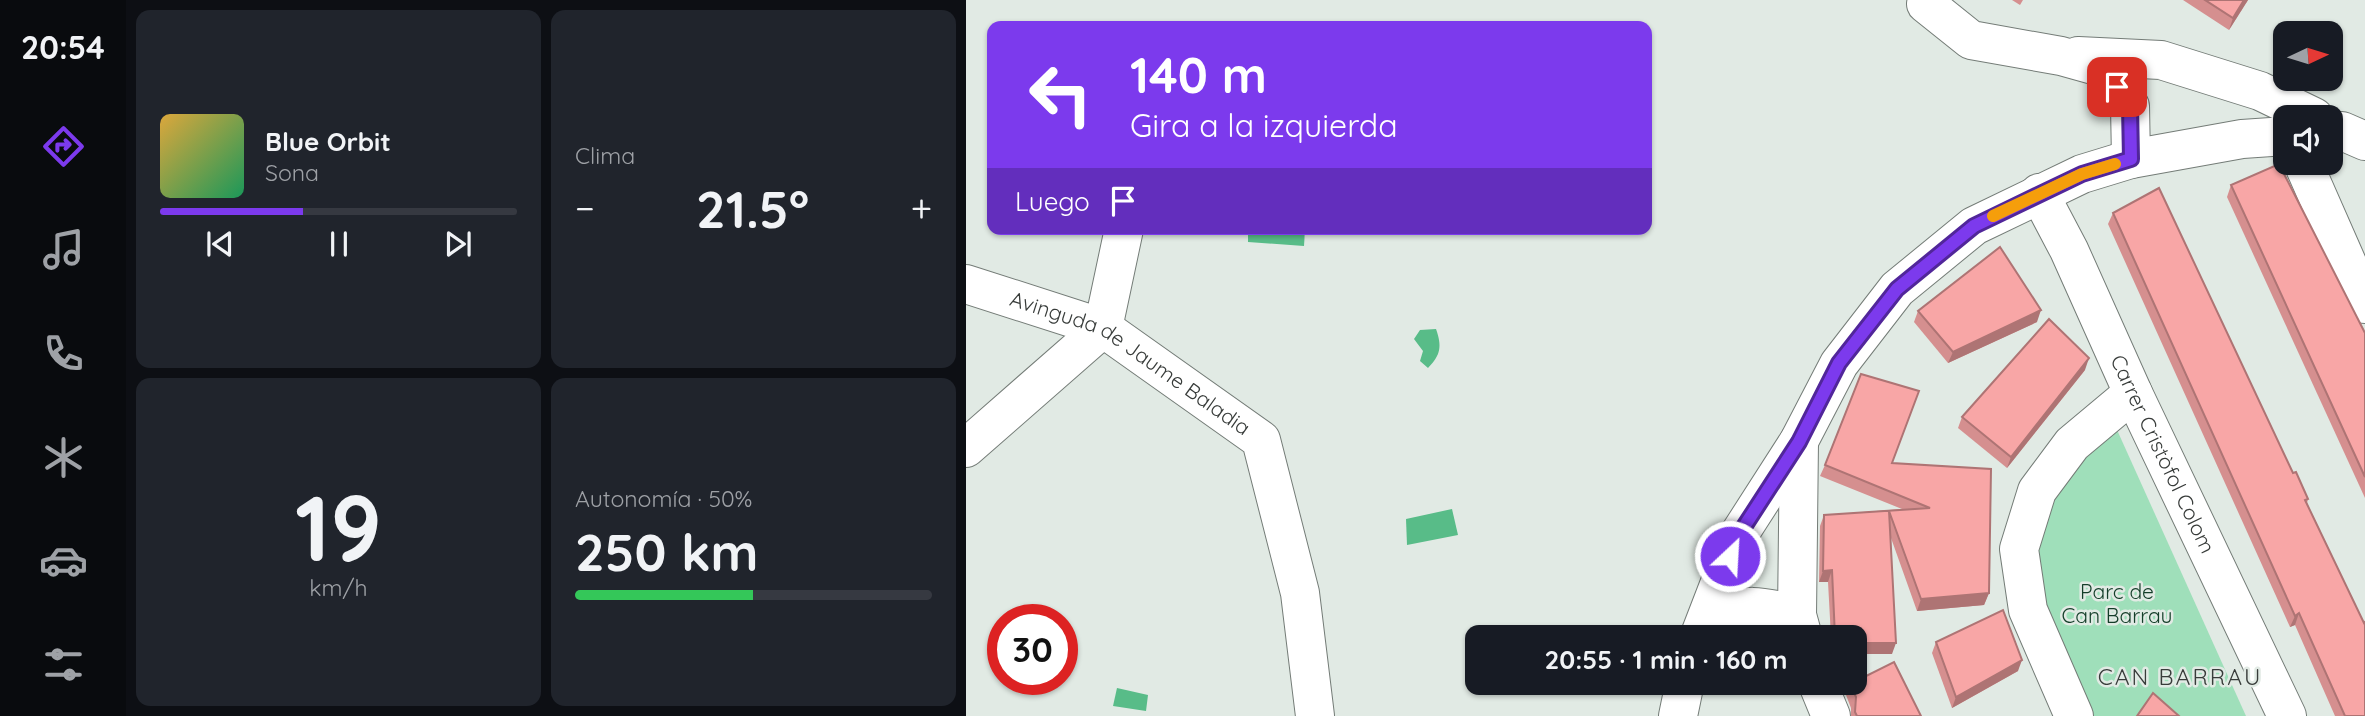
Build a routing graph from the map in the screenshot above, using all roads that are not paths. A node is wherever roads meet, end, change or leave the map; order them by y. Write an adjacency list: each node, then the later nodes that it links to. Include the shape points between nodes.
1 (1927, 0): 2 (street, via 1926,4 1971,40)
2 (2061, 56): 3 (street, via 2161,60 2260,91); 5 (street, via 2104,68 2130,106)
3 (2288, 105)
4 (2273, 137): 5 (street)
5 (2131, 159): 7 (street)
6 (2307, 175): 10 (street)
7 (2039, 192): 12 (street, Carrer Cristòfol Colom); 13 (street, via 1974,226 1897,289 1839,363)
8 (1123, 235): 11 (street)
9 (966, 284): 11 (street, Avinguda de Jaume Baladia)
10 (2365, 304)
11 (1103, 328): 14 (street); 21 (street, Avinguda de Jaume Baladia, via 1261,440 1300,593)
12 (2133, 393): 24 (street, via 2072,444 2037,491 2019,549 2028,610); 25 (street, Carrer Cristòfol Colom)
13 (1799, 442): 15 (street, via 1738,536); 18 (street)
14 (966, 448)
15 (1704, 625)
16 (1706, 625): 17 (street, via 1738,606 1760,605)
17 (1798, 625)
18 (1800, 625)
19 (1682, 695): 22 (street)
20 (1822, 695): 23 (street)
21 (1315, 716)
22 (1678, 716)
23 (1831, 716)
24 (2074, 716)
25 (2287, 716)

